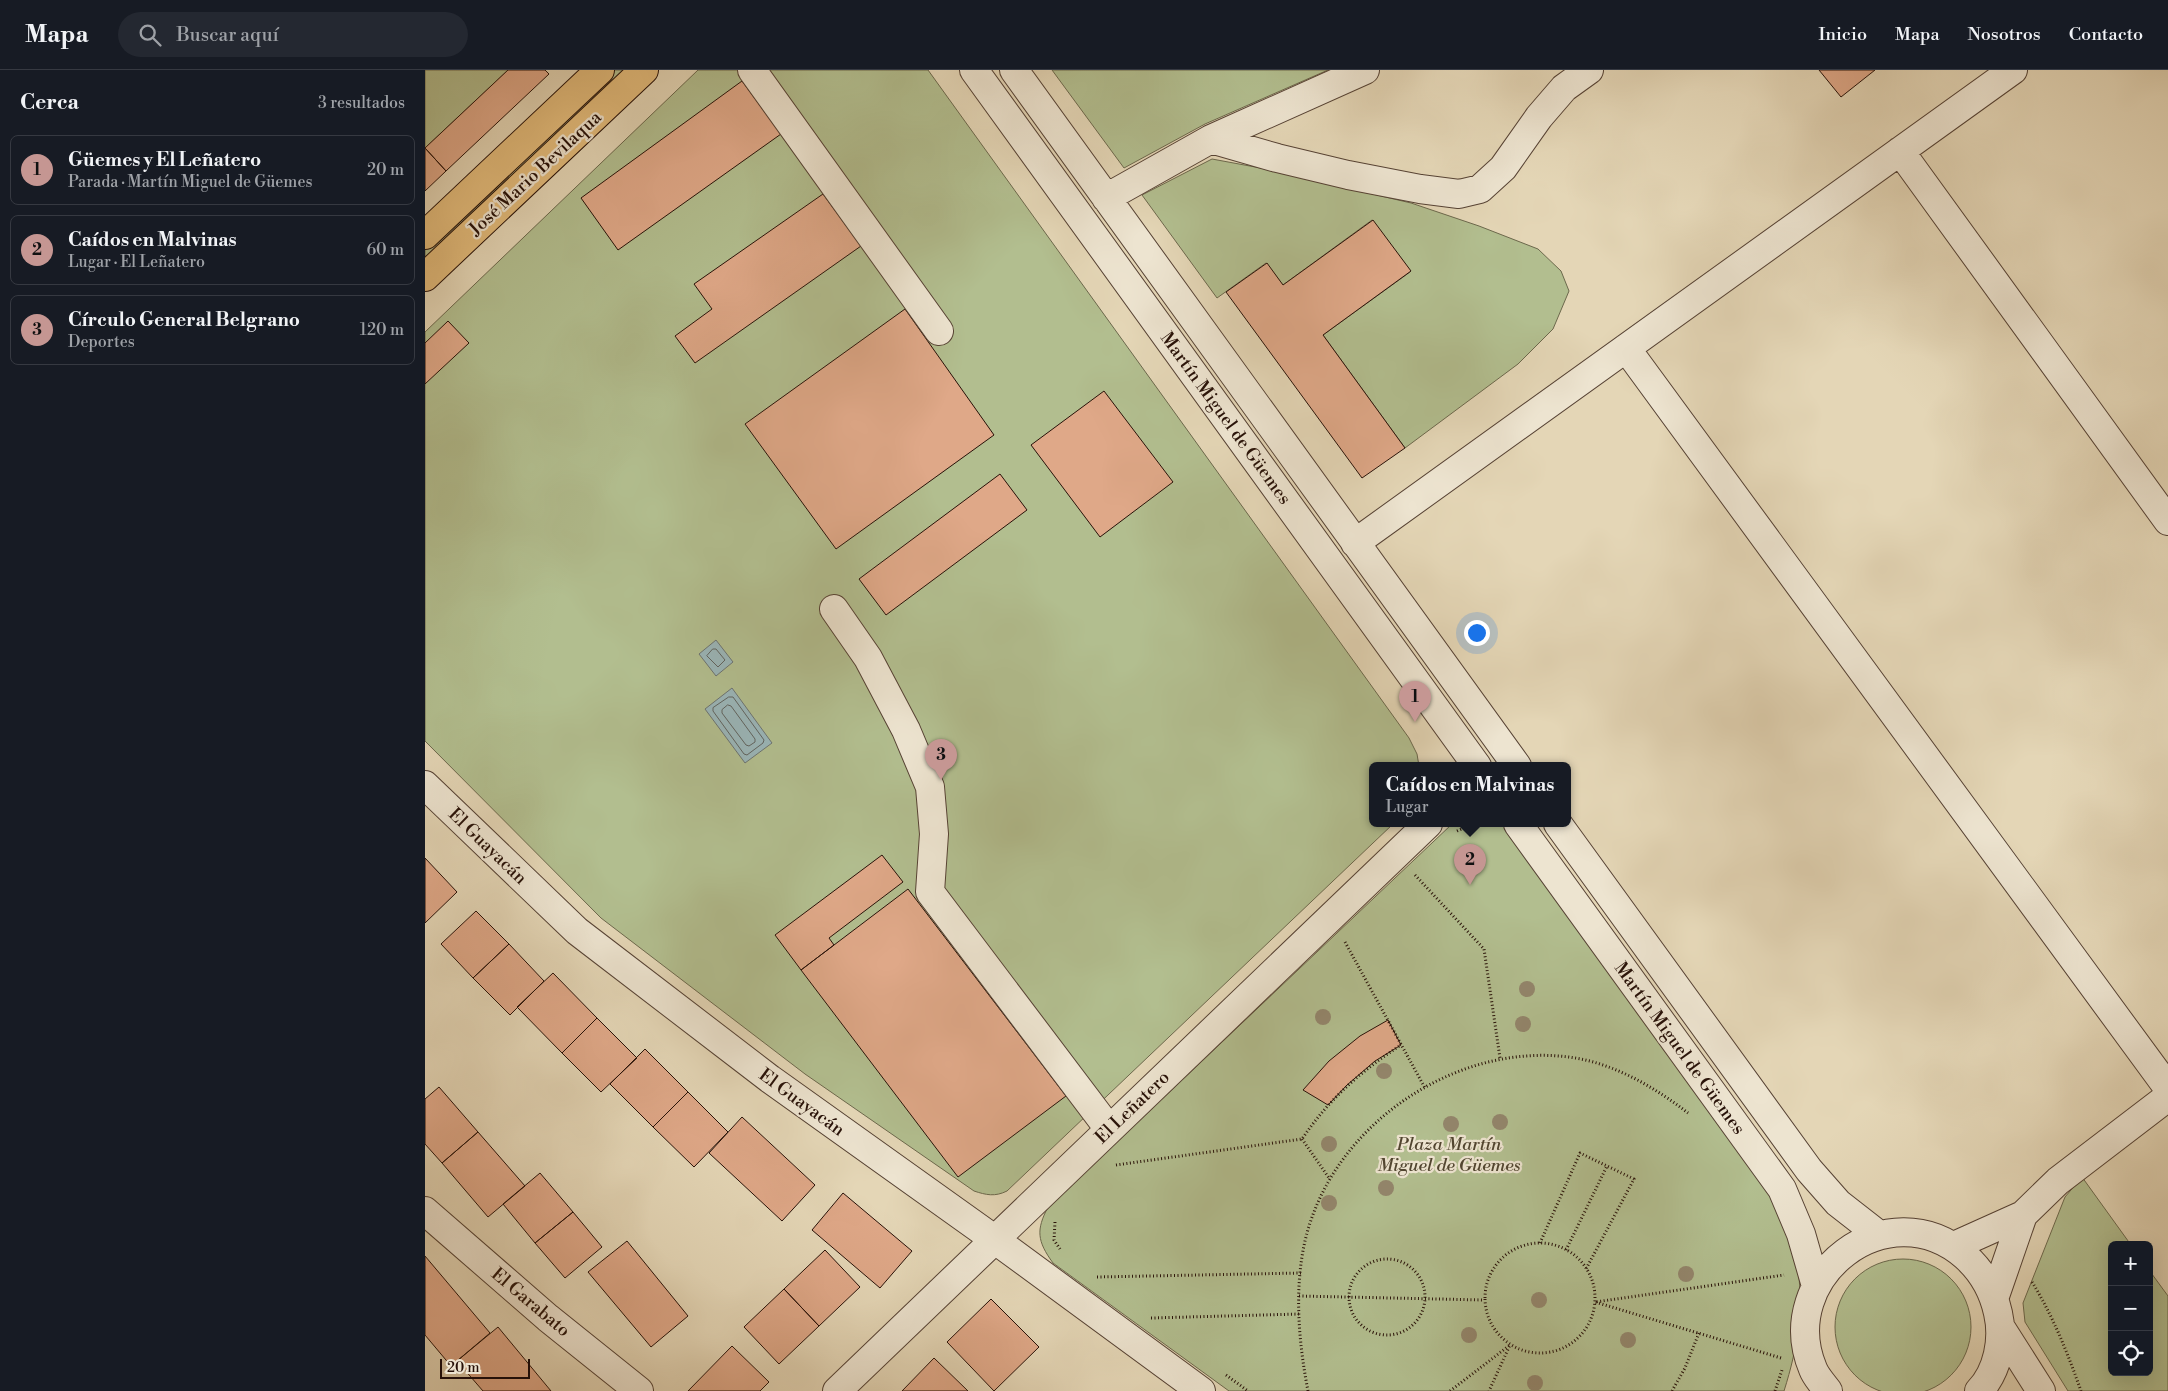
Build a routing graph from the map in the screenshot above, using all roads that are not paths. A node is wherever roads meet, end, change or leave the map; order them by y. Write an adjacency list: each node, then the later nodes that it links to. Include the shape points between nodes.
1 (600, 70): 12 (main road, José Mario Bevilaqua)
2 (644, 70): 13 (main road, José Mario Bevilaqua)
3 (752, 70): 14 (street)
4 (974, 70): 20 (street, Martín Miguel de Güemes)
5 (1014, 70): 11 (street, Martín Miguel de Güemes)
6 (1365, 70): 9 (street)
7 (1589, 70): 9 (street, via 1564,88 1539,116 1503,168 1480,189 1459,194 1348,175)
8 (2013, 70): 10 (street)
9 (1211, 139): 11 (street)
10 (1900, 151): 15 (street); 16 (street)
11 (1107, 198): 17 (street, Martín Miguel de Güemes)
12 (425, 235)
13 (425, 277)
14 (939, 331)
15 (1626, 348): 17 (street); 25 (street)
16 (2168, 521)
17 (1355, 543): 19 (street, Martín Miguel de Güemes)
18 (834, 609): 27 (street, via 868,658 906,730 930,788 934,834 930,892)
19 (1503, 761)
20 (1474, 762)
21 (425, 786): 31 (street, El Guayacán, via 577,931 770,1080)
22 (1425, 827): 27 (street, El Leñatero)
23 (1520, 827): 33 (street, Martín Miguel de Güemes, via 1782,1190 1801,1234)
24 (1560, 827): 30 (street, Martín Miguel de Güemes, via 1809,1170 1838,1203)
25 (2168, 1088)
26 (2168, 1097): 29 (street, via 2057,1180)
27 (1109, 1129): 31 (street, El Leñatero)
28 (425, 1211): 37 (street, El Garabato, via 548,1318)
29 (2023, 1215): 32 (street); 34 (street)
30 (1879, 1236): 32 (street, via 1905,1232 1930,1236); 33 (street, via 1859,1242 1842,1254)
31 (994, 1239): 38 (street, El Leñatero); 39 (street, El Guayacán)
32 (1954, 1246): 34 (street, via 1978,1268)
33 (1815, 1286): 36 (street, via 1806,1313 1806,1342)
34 (1995, 1296): 35 (street)
35 (2001, 1328): 40 (street, via 1997,1358); 41 (street)
36 (1815, 1384)
37 (639, 1391)
38 (837, 1391)
39 (1201, 1391)
40 (1979, 1391)
41 (2041, 1391)

